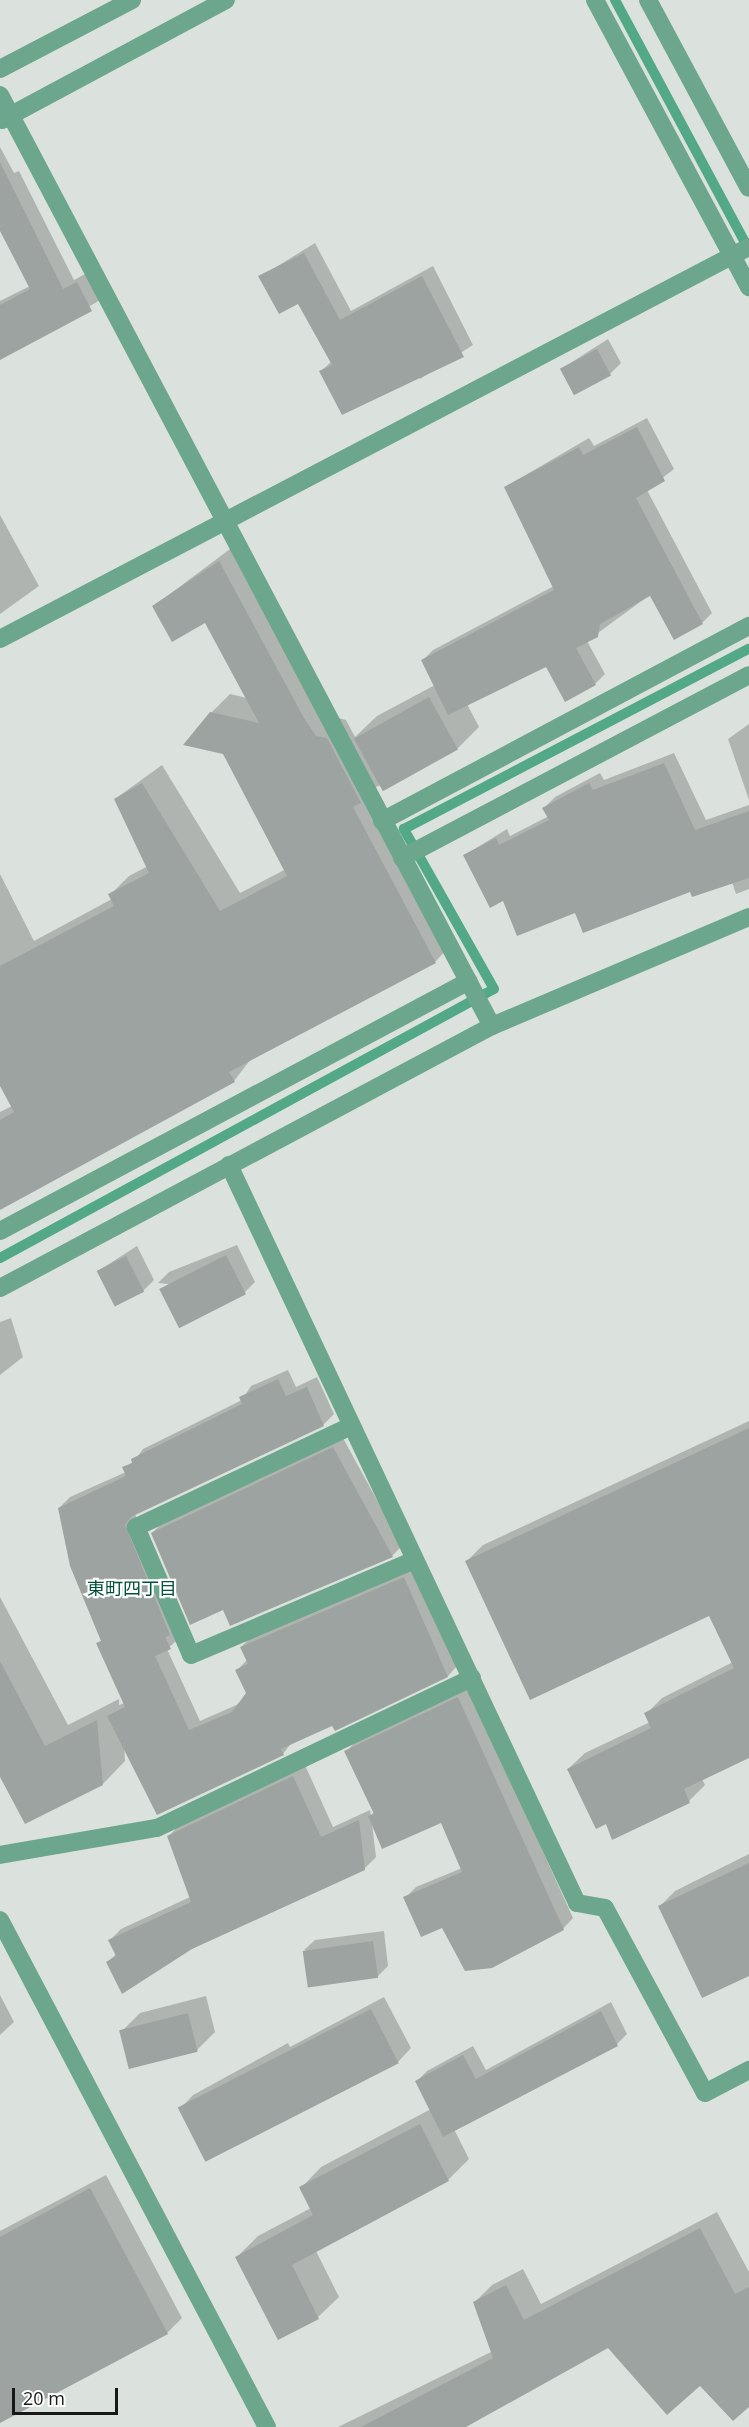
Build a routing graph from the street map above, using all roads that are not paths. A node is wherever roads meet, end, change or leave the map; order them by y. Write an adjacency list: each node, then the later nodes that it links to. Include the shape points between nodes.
1 (132, 0): 5 (street)
2 (226, 0): 7 (street)
3 (596, 0): 10 (street)
4 (648, 0): 8 (street)
5 (0, 69)
6 (0, 95): 7 (street)
7 (5, 118): 12 (street)
8 (749, 188)
9 (749, 247): 10 (street)
10 (732, 256): 11 (street); 12 (street)
11 (749, 287)
12 (224, 520): 14 (street); 16 (street)
13 (749, 626): 16 (street)
14 (0, 639)
15 (749, 675): 17 (street)
16 (382, 821): 17 (street)
17 (402, 858): 19 (street)
18 (749, 917): 20 (street)
19 (469, 981): 20 (street); 22 (street)
20 (492, 1026): 21 (street)
21 (229, 1165): 23 (street); 24 (street)
22 (0, 1232)
23 (0, 1287)
24 (351, 1426): 25 (street); 25 (street, via 136,1527 191,1655)
25 (415, 1560): 26 (street)
26 (472, 1678): 27 (street, via 157,1828); 29 (street, via 577,1903 605,1908 705,2093)
27 (0, 1855)
28 (0, 1920): 30 (street)
29 (749, 2070)
30 (267, 2427)

